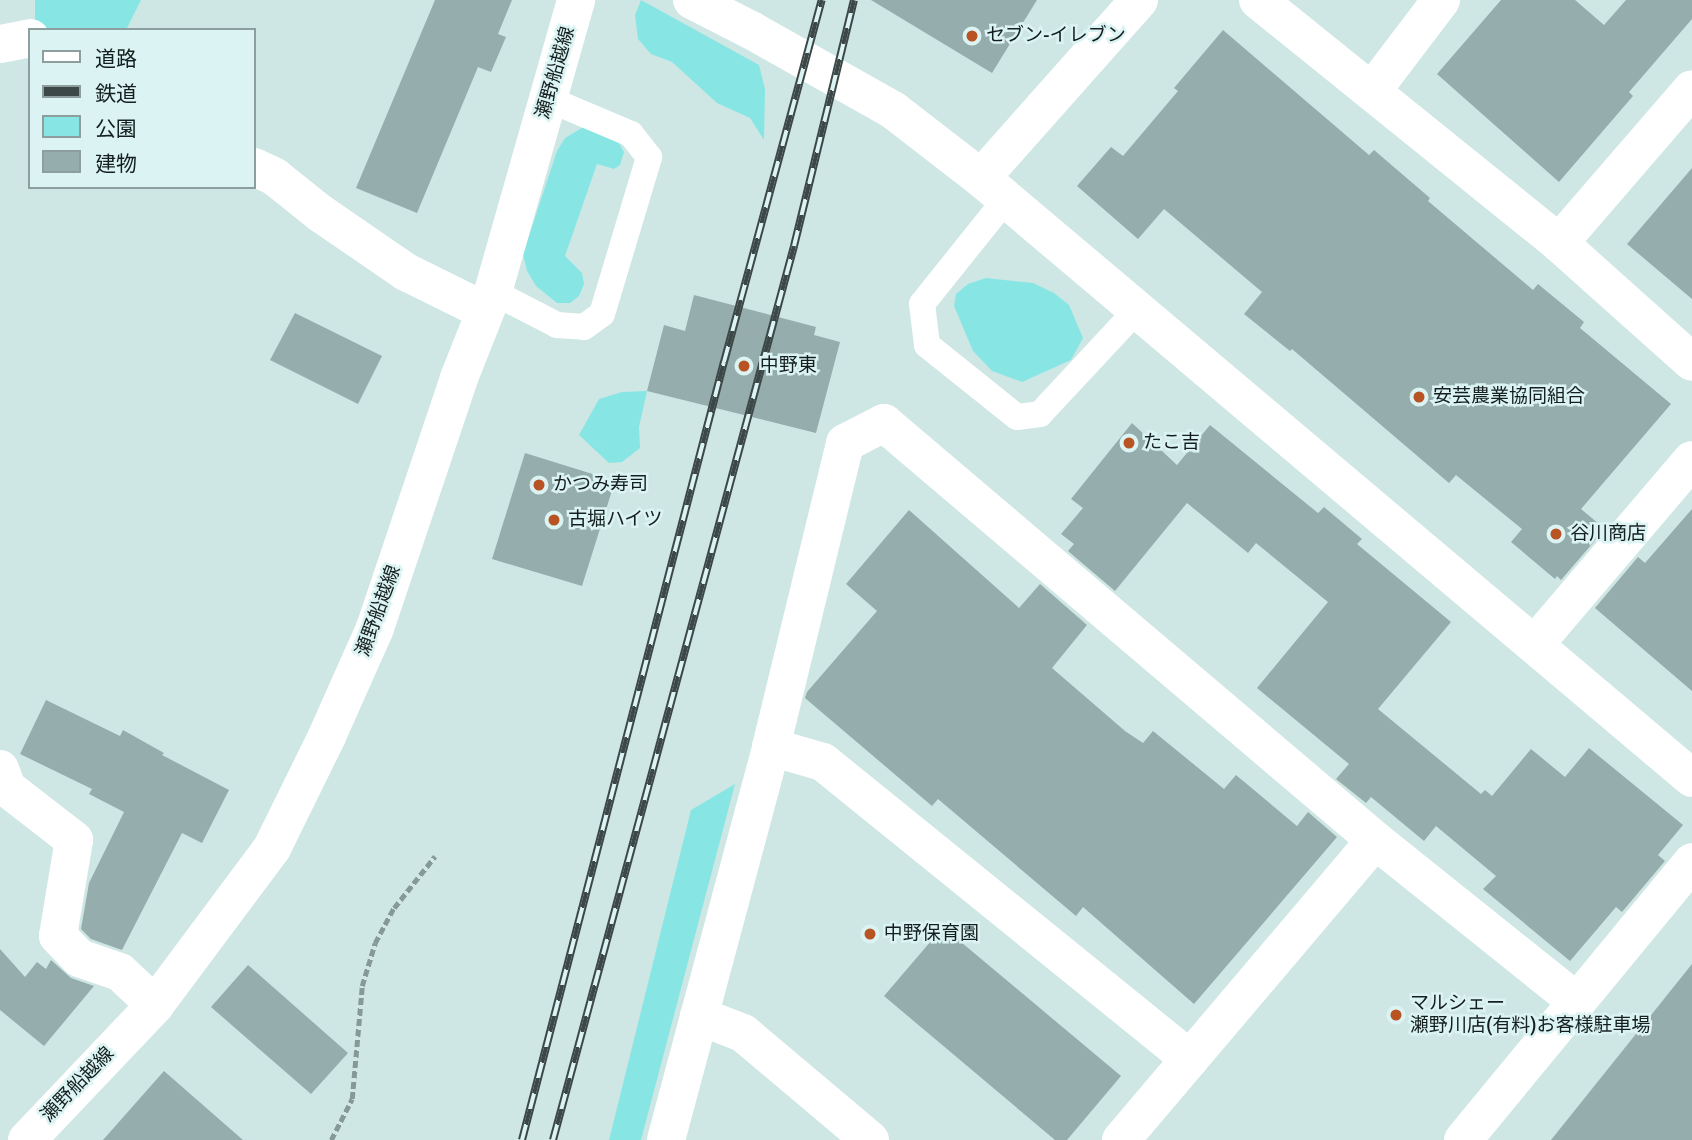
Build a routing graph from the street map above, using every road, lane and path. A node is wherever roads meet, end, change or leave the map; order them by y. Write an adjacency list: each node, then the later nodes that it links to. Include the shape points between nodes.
1 (576, 0): 10 (street, 瀬野船越線)
2 (692, 0): 12 (street, via 893,110)
3 (1139, 0): 12 (street)
4 (1258, 0): 9 (street)
5 (1441, 0): 9 (street)
6 (28, 38): 7 (street)
7 (0, 44)
8 (1692, 89): 13 (street)
9 (1371, 90): 13 (street)
10 (548, 99): 14 (street, 瀬野船越線); 14 (lane, via 631,134 649,158 602,314 584,327 556,325)
11 (256, 168): 14 (street, via 406,272)
12 (993, 189): 15 (street); 15 (lane, via 922,304 927,345 1017,417 1040,414)
13 (1559, 243): 16 (street)
14 (489, 302): 26 (street, 瀬野船越線, via 375,628 339,712 272,848)
15 (1138, 309): 18 (street)
16 (1692, 362)
17 (1692, 460): 18 (street)
18 (1536, 643): 21 (street)
19 (771, 747): 22 (street, via 845,443 884,422); 27 (street); 28 (street, via 823,762)
20 (0, 769): 26 (street, via 7,788 74,840 58,936 79,958 120,972)
21 (1692, 778)
22 (1375, 840): 25 (street); 28 (street)
23 (435, 856): 30 (path, via 394,908 375,943 362,986 352,1099)
24 (1692, 862): 25 (street)
25 (1577, 1002): 34 (street)
26 (155, 1005): 29 (street, 瀬野船越線)
27 (699, 1016): 31 (street); 32 (street, via 743,1033)
28 (1190, 1059): 33 (street)
29 (27, 1140)
30 (331, 1140)
31 (666, 1140)
32 (870, 1140)
33 (1121, 1140)
34 (1463, 1140)

